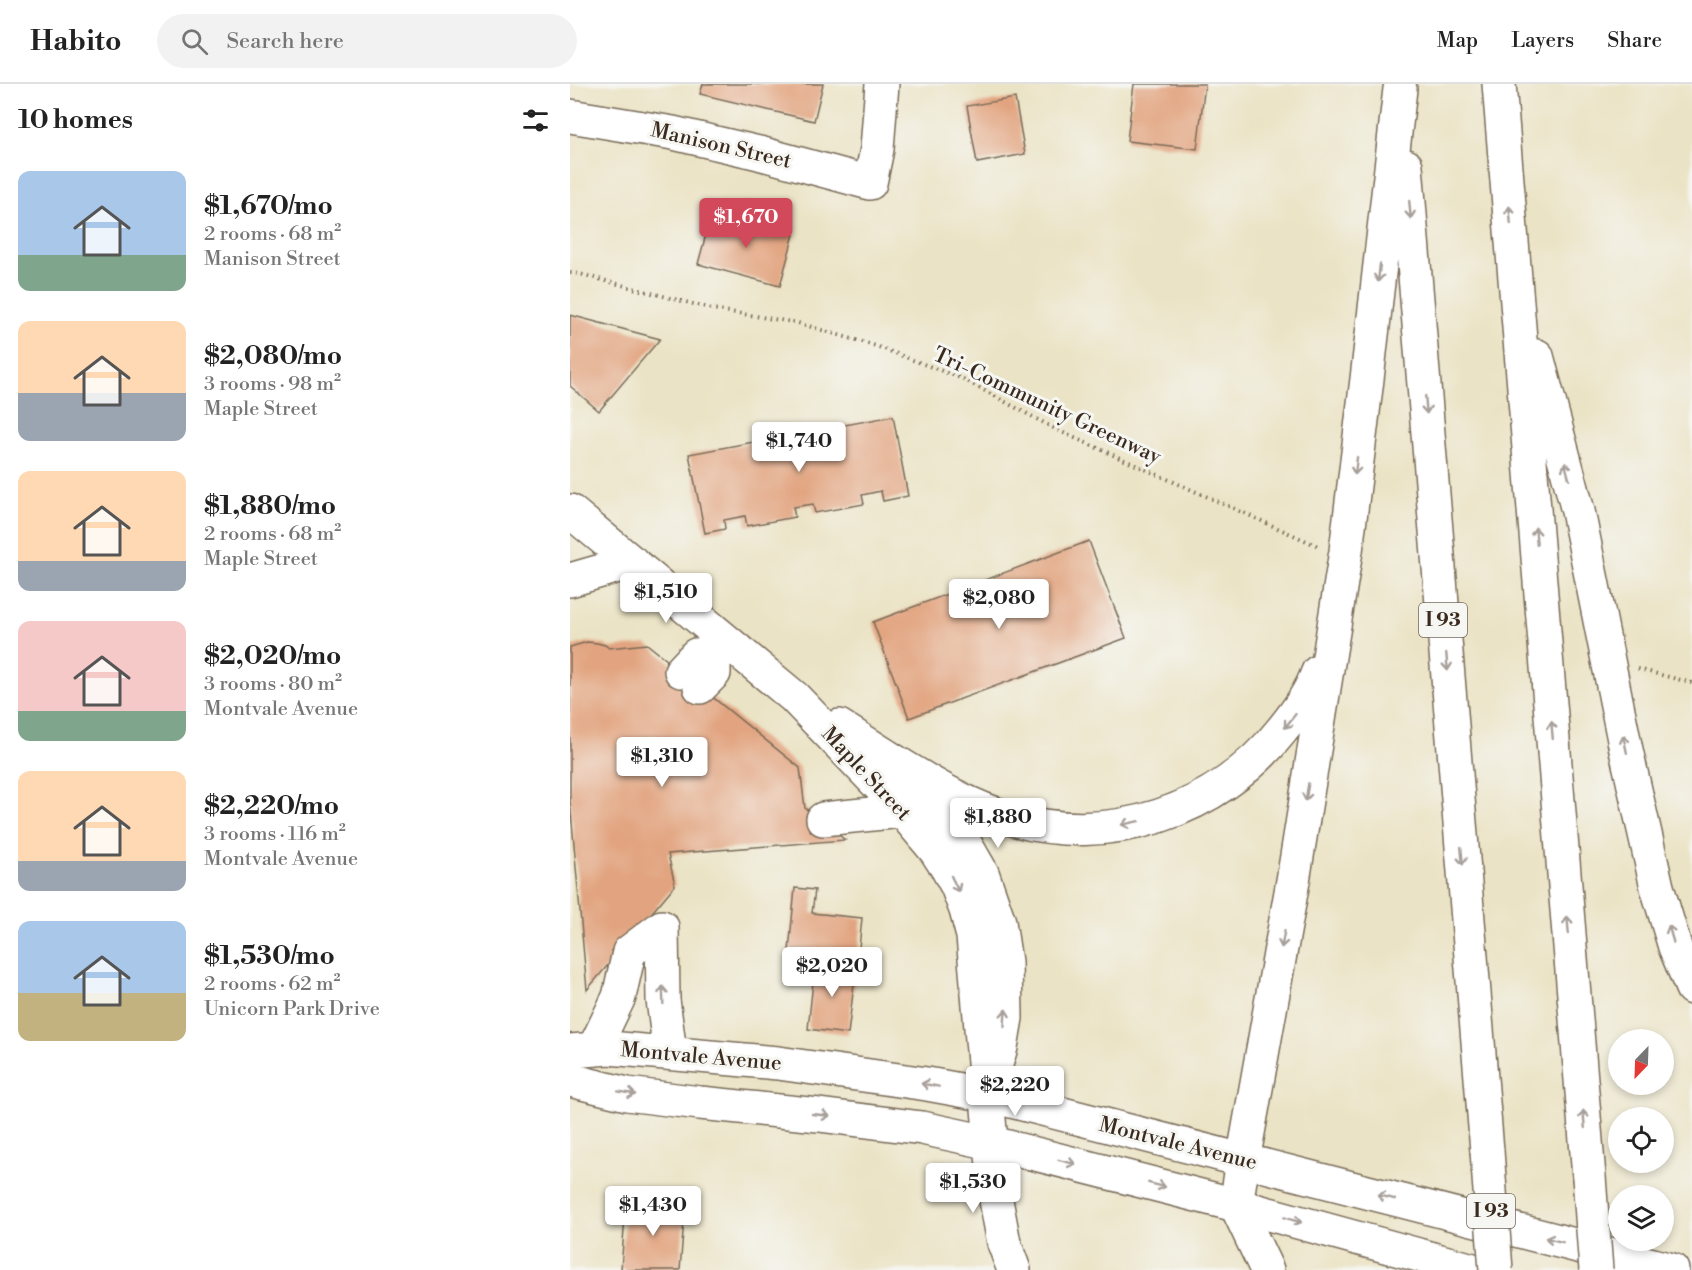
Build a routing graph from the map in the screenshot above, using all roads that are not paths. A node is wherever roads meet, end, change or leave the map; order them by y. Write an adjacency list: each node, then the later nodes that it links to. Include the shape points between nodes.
1 (882, 84): 4 (main road, Manison Street, via 878,149 870,183 673,133)
2 (1499, 84): 5 (main road, one-way to 2)
3 (1399, 87): 9 (main road, one-way to 9, via 1367,379); 27 (main road, I 93, one-way to 27, bridge)
4 (570, 116)
5 (1515, 273): 16 (main road, one-way to 5, via 1657,887 1578,511); 28 (main road, one-way to 5, bridge)
6 (570, 511): 7 (main road, Maple Street)
7 (632, 562): 8 (main road); 10 (main road, Maple Street)
8 (570, 580)
9 (1336, 610): 13 (main road, one-way to 13, via 1316,678 1298,711 1279,734 1227,783 1168,813 1111,827 1083,829 1033,824 979,809); 22 (main road, one-way to 22)
10 (720, 649): 11 (main road, via 714,673); 12 (main road, Maple Street)
11 (691, 679)
12 (794, 697): 13 (main road, Maple Street); 14 (main road, Maple Street)
13 (899, 764): 20 (main road, Maple Street, one-way to 13, via 1006,1018 1003,941 994,904 959,833)
14 (902, 811): 15 (main road); 20 (main road, Maple Street, one-way to 20, via 942,860 966,910 973,936)
15 (823, 819)
16 (1692, 988)
17 (582, 1050): 18 (main road, Montvale Avenue); 18 (main road, one-way to 17, via 663,1000 662,927 629,952 619,997)
18 (670, 1053): 20 (main road, Montvale Avenue, one-way to 18, via 778,1063)
19 (570, 1080): 21 (main road, Montvale Avenue, one-way to 21, via 627,1094 922,1128)
20 (988, 1095): 21 (main road, Maple Street); 22 (main road, Montvale Avenue)
21 (992, 1143): 23 (main road, Montvale Avenue, one-way to 23); 24 (main road, Maple Street, via 999,1222)
22 (1243, 1161): 23 (main road); 29 (main road, Montvale Avenue, one-way to 22)
23 (1236, 1205): 25 (main road); 26 (main road, Montvale Avenue, one-way to 26)
24 (1014, 1270)
25 (1267, 1270)
26 (1473, 1270)
27 (1496, 1270)
28 (1596, 1270)
29 (1672, 1270)

